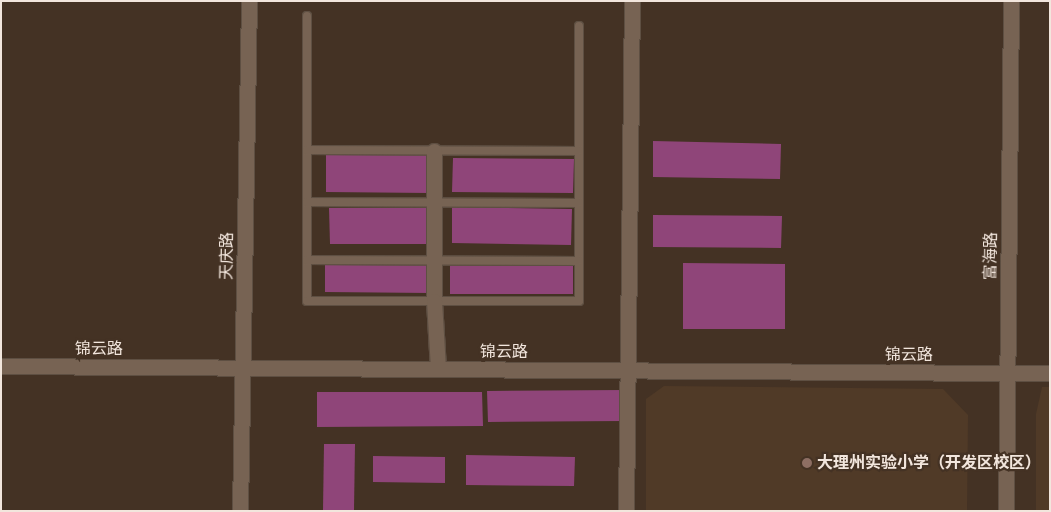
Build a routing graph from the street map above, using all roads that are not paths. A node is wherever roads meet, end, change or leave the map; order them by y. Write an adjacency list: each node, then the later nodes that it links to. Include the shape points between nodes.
1 (250, 1): 17 (street, 天庆路)
2 (632, 1): 19 (street)
3 (1011, 1): 20 (street, 富海路)
4 (307, 16): 6 (lane)
5 (579, 26): 8 (lane)
6 (307, 150): 7 (lane); 9 (lane)
7 (434, 151): 8 (lane); 10 (street)
8 (579, 152): 11 (lane)
9 (307, 202): 10 (lane); 12 (lane)
10 (434, 203): 11 (lane); 13 (street)
11 (579, 203): 14 (lane)
12 (307, 260): 13 (lane); 15 (lane, via 307,300)
13 (434, 260): 14 (lane); 15 (street)
14 (579, 261): 15 (lane, via 579,302)
15 (434, 301): 18 (street)
16 (1, 366): 17 (street, 锦云路)
17 (243, 368): 18 (street, 锦云路); 22 (street, 天庆路)
18 (438, 369): 19 (street, 锦云路)
19 (626, 370): 20 (street, 锦云路); 23 (street)
20 (1007, 373): 21 (street, 锦云路); 24 (street, 富海路)
21 (1050, 373)
22 (240, 511)
23 (626, 511)
24 (1006, 511)

